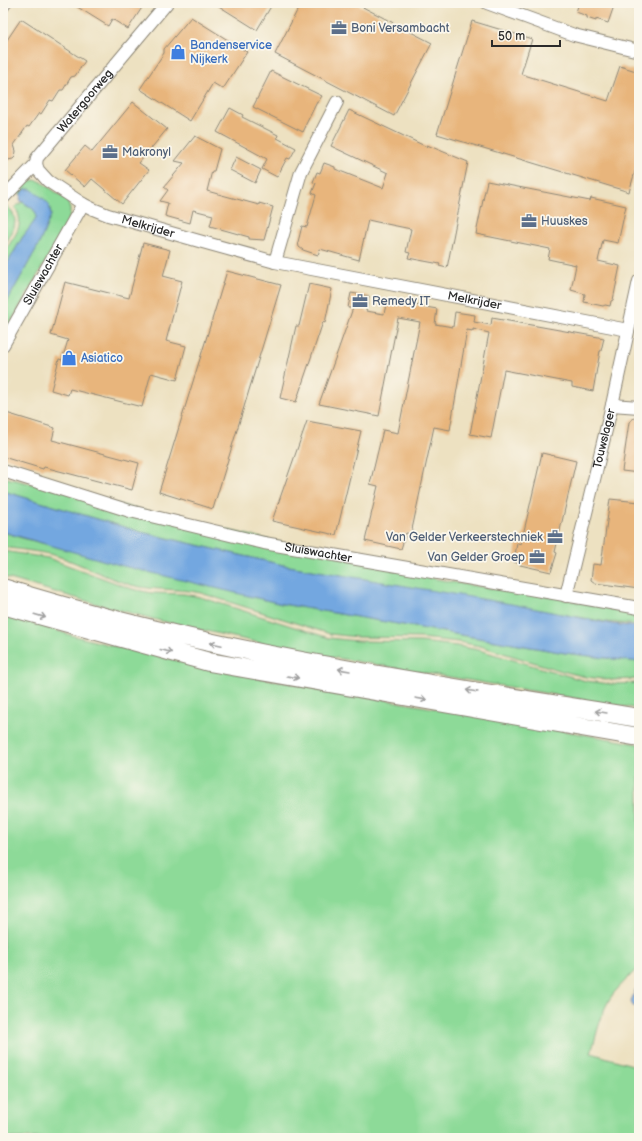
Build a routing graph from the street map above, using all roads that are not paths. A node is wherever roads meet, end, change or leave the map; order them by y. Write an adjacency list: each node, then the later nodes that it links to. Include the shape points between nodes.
1 (5, 3): 4 (street)
2 (167, 3): 7 (street, Watergoorweg, via 37,158)
3 (487, 3): 5 (street, via 574,35)
4 (3, 6)
5 (639, 51)
6 (337, 102): 10 (street, via 301,172)
7 (36, 164): 8 (street, Watergoorweg); 9 (street, Melkrijder, via 48,181)
8 (3, 198)
9 (83, 204): 10 (street, Melkrijder, via 130,222); 13 (street, Sluiswachter)
10 (275, 262): 12 (street, Melkrijder)
11 (639, 281): 12 (street, Touwslager)
12 (628, 330): 14 (street, Touwslager)
13 (3, 345)
14 (612, 405): 15 (street); 18 (street, Touwslager)
15 (639, 408)
16 (3, 471): 18 (street, Sluiswachter, via 130,511 264,543)
17 (3, 588): 21 (highway, one-way to 17, via 338,669 214,644 145,628)
18 (566, 596): 20 (street, Sluiswachter)
19 (3, 605): 22 (highway, one-way to 22, via 209,662)
20 (639, 608)
21 (639, 718)
22 (639, 737)

